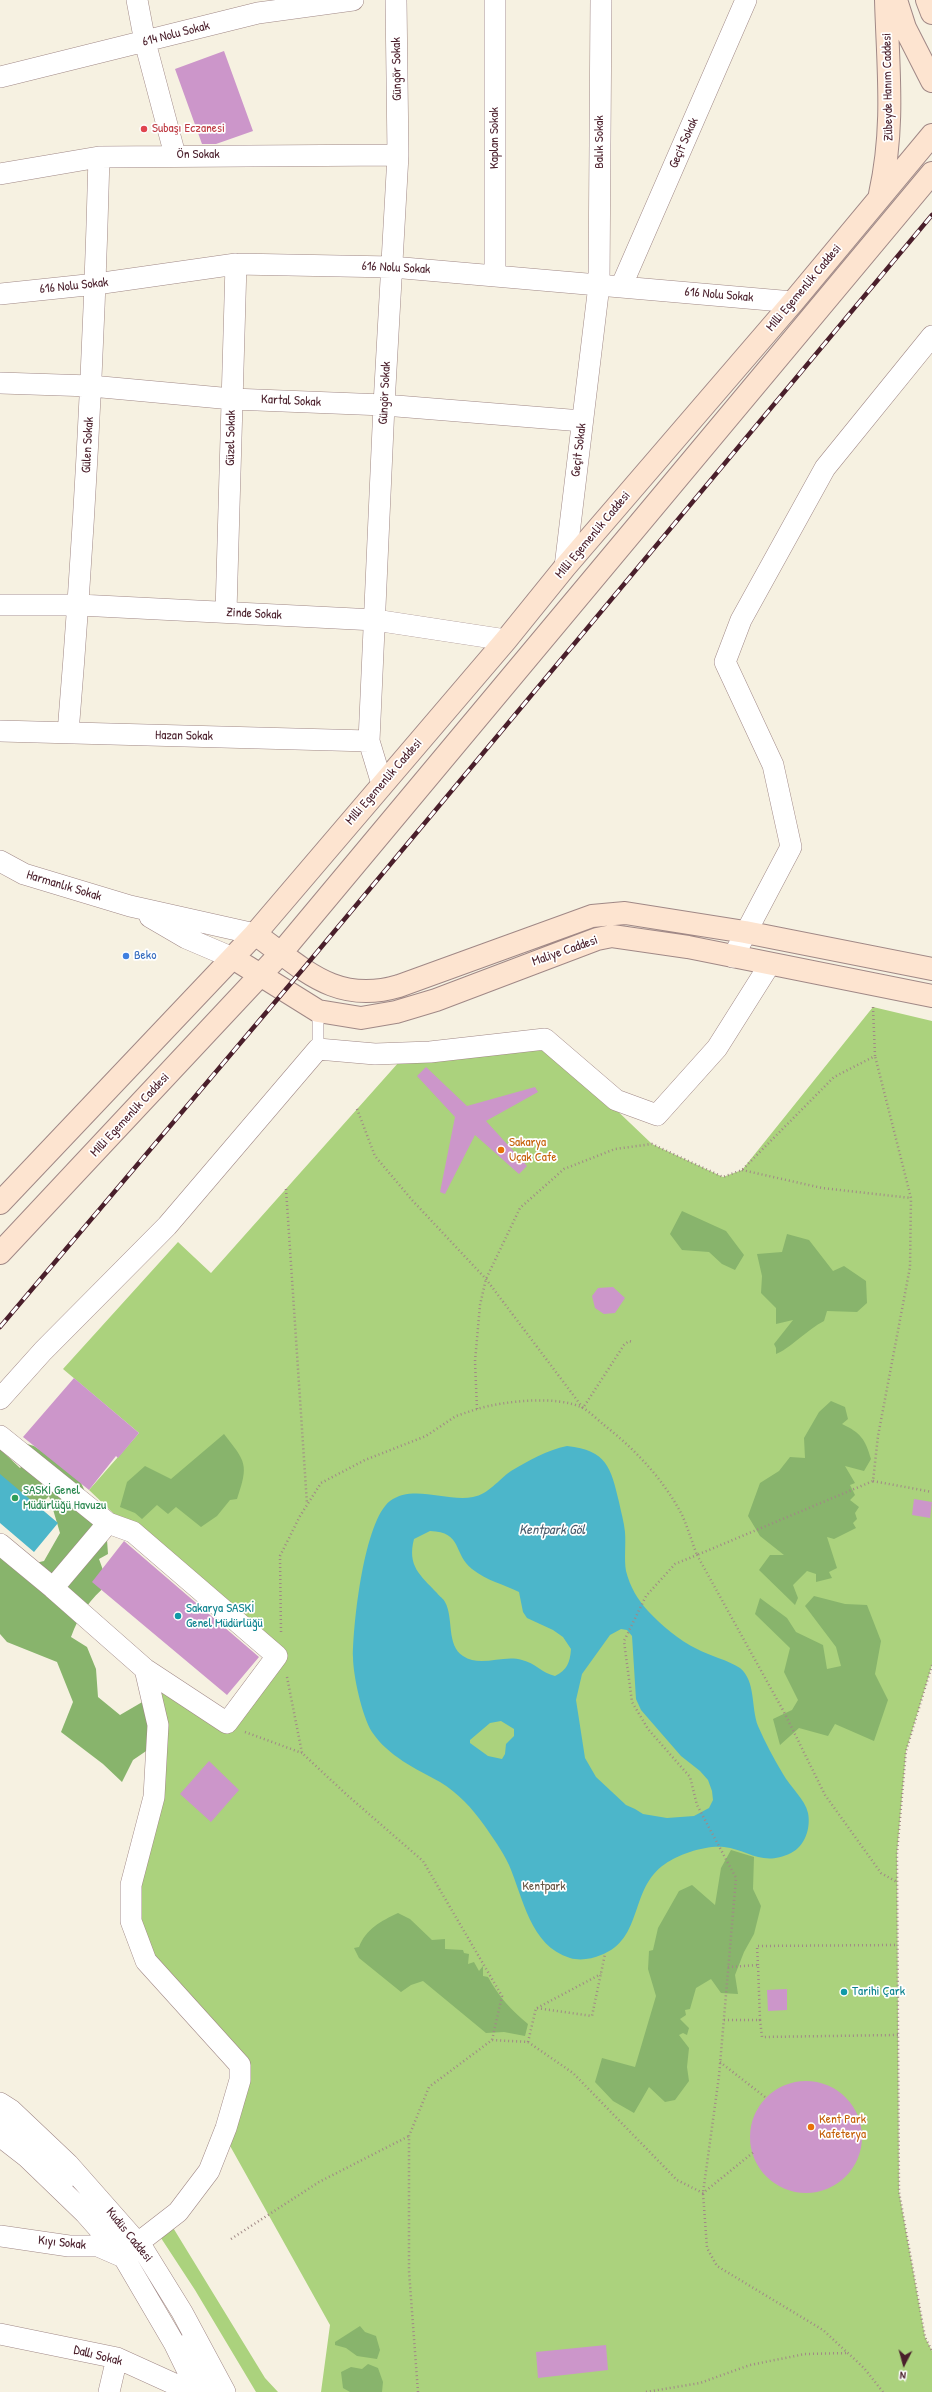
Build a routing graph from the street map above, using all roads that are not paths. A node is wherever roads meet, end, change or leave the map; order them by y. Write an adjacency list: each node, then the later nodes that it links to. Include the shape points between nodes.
1 (137, 0): 11 (street)
2 (353, 0): 11 (street, 614 Nolu Sokak, via 258,13)
3 (396, 0): 15 (street, Güngör Sokak)
4 (495, 0): 23 (street, Kaplan Sokak)
5 (601, 0): 25 (street, Balık Sokak)
6 (746, 0): 26 (street, Geçit Sokak)
7 (886, 0): 20 (main road, Zübeyde Hanım Caddesi, via 890,114 888,159)
8 (896, 0): 13 (main road, Zübeyde Hanım Caddesi, via 905,28)
9 (927, 0): 10 (main road)
10 (932, 14)
11 (144, 42): 12 (street, 614 Nolu Sokak); 16 (street)
12 (0, 77)
13 (932, 81)
14 (932, 134): 20 (main road, Milli Egemenlik Caddesi)
15 (398, 155): 16 (street, Ön Sokak); 22 (street, Güngör Sokak)
16 (175, 156): 17 (street, Ön Sokak)
17 (99, 157): 19 (street, Ön Sokak); 24 (street, Gülen Sokak)
18 (932, 173): 49 (main road, Milli Egemenlik Caddesi)
19 (0, 174)
20 (879, 198): 28 (main road, Milli Egemenlik Caddesi)
21 (236, 264): 22 (street, 616 Nolu Sokak); 24 (street, 616 Nolu Sokak); 32 (street, Güzel Sokak)
22 (392, 267): 23 (street, 616 Nolu Sokak); 33 (street, Güngör Sokak)
23 (495, 275): 25 (street, 616 Nolu Sokak)
24 (96, 284): 27 (street, 616 Nolu Sokak); 31 (street, Gülen Sokak)
25 (599, 285): 26 (street, 616 Nolu Sokak); 34 (street, Geçit Sokak)
26 (622, 287): 28 (street, 616 Nolu Sokak)
27 (0, 294)
28 (794, 302): 35 (main road, Milli Egemenlik Caddesi)
29 (932, 336): 47 (street, via 825,468 741,620 725,662 773,765 791,847)
30 (0, 383): 31 (street, Kartal Sokak)
31 (91, 386): 32 (street, Kartal Sokak); 37 (street, Gülen Sokak)
32 (232, 399): 33 (street, Kartal Sokak); 38 (street, Güzel Sokak)
33 (384, 405): 34 (street, Kartal Sokak); 39 (street, Güngör Sokak)
34 (582, 421): 35 (street, Geçit Sokak)
35 (565, 567): 40 (main road, Milli Egemenlik Caddesi)
36 (0, 605): 37 (street, Zinde Sokak)
37 (79, 605): 38 (street, Zinde Sokak); 42 (street, Gülen Sokak)
38 (226, 612): 39 (street, Zinde Sokak)
39 (375, 620): 40 (street, Zinde Sokak); 43 (street, Güngör Sokak)
40 (506, 640): 44 (main road, Milli Egemenlik Caddesi)
41 (0, 731): 42 (street, Hazan Sokak)
42 (68, 733): 43 (street, Hazan Sokak)
43 (369, 740): 44 (street, Güngör Sokak)
44 (382, 784): 48 (main road, Milli Egemenlik Caddesi)
45 (0, 860): 46 (street, Harmanlık Sokak, via 24,874)
46 (130, 906): 48 (street, Harmanlık Sokak); 51 (street, Harmanlık Sokak, via 186,938)
47 (745, 932): 49 (main road, Maliye Caddesi, via 625,912 609,912 399,986 362,992 317,980); 50 (street); 53 (main road, Maliye Caddesi)
48 (254, 934): 49 (main road, Maliye Caddesi); 51 (main road, Milli Egemenlik Caddesi)
49 (281, 953): 54 (main road, Milli Egemenlik Caddesi)
50 (733, 956): 52 (main road, Maliye Caddesi); 56 (main road, Maliye Caddesi, via 612,936 597,939 436,1000 396,1012 361,1018)
51 (233, 958): 54 (main road, Maliye Caddesi); 58 (main road)
52 (770, 964): 55 (main road, Maliye Caddesi); 57 (street, via 717,1048 657,1115 616,1100 545,1039 422,1053 376,1054)
53 (932, 969)
54 (260, 976): 56 (main road, Maliye Caddesi); 59 (main road, Milli Egemenlik Caddesi)
55 (932, 996)
56 (318, 1011): 57 (lane)
57 (318, 1049): 60 (street, via 166,1226 43,1351)
58 (0, 1203)
59 (0, 1253)
60 (0, 1399)
61 (0, 1436): 62 (street)
62 (108, 1523): 64 (street); 65 (street, via 133,1532 277,1656 227,1723)
63 (0, 1544): 64 (street)
64 (53, 1588): 65 (street)
65 (145, 1669): 70 (street, via 158,1725 154,1797 131,1885 131,1921 146,1961 240,2065 240,2080 226,2128 209,2171 178,2212)
66 (0, 2104): 70 (street, Kudüs Caddesi, via 11,2110 68,2164)
67 (0, 2120): 76 (lane, via 21,2134 100,2208 156,2284)
68 (0, 2136): 70 (street, Kudüs Caddesi, via 27,2157 84,2213)
69 (0, 2236): 70 (street, Kıyı Sokak, via 69,2246)
70 (130, 2250): 75 (street, Kudüs Caddesi); 77 (street, Kudüs Caddesi, via 182,2312)
71 (0, 2334): 72 (street, Dallı Sokak)
72 (117, 2358): 73 (street); 74 (street, Dallı Sokak)
73 (109, 2392)
74 (192, 2392)
75 (198, 2392)
76 (213, 2392)
77 (225, 2392)

